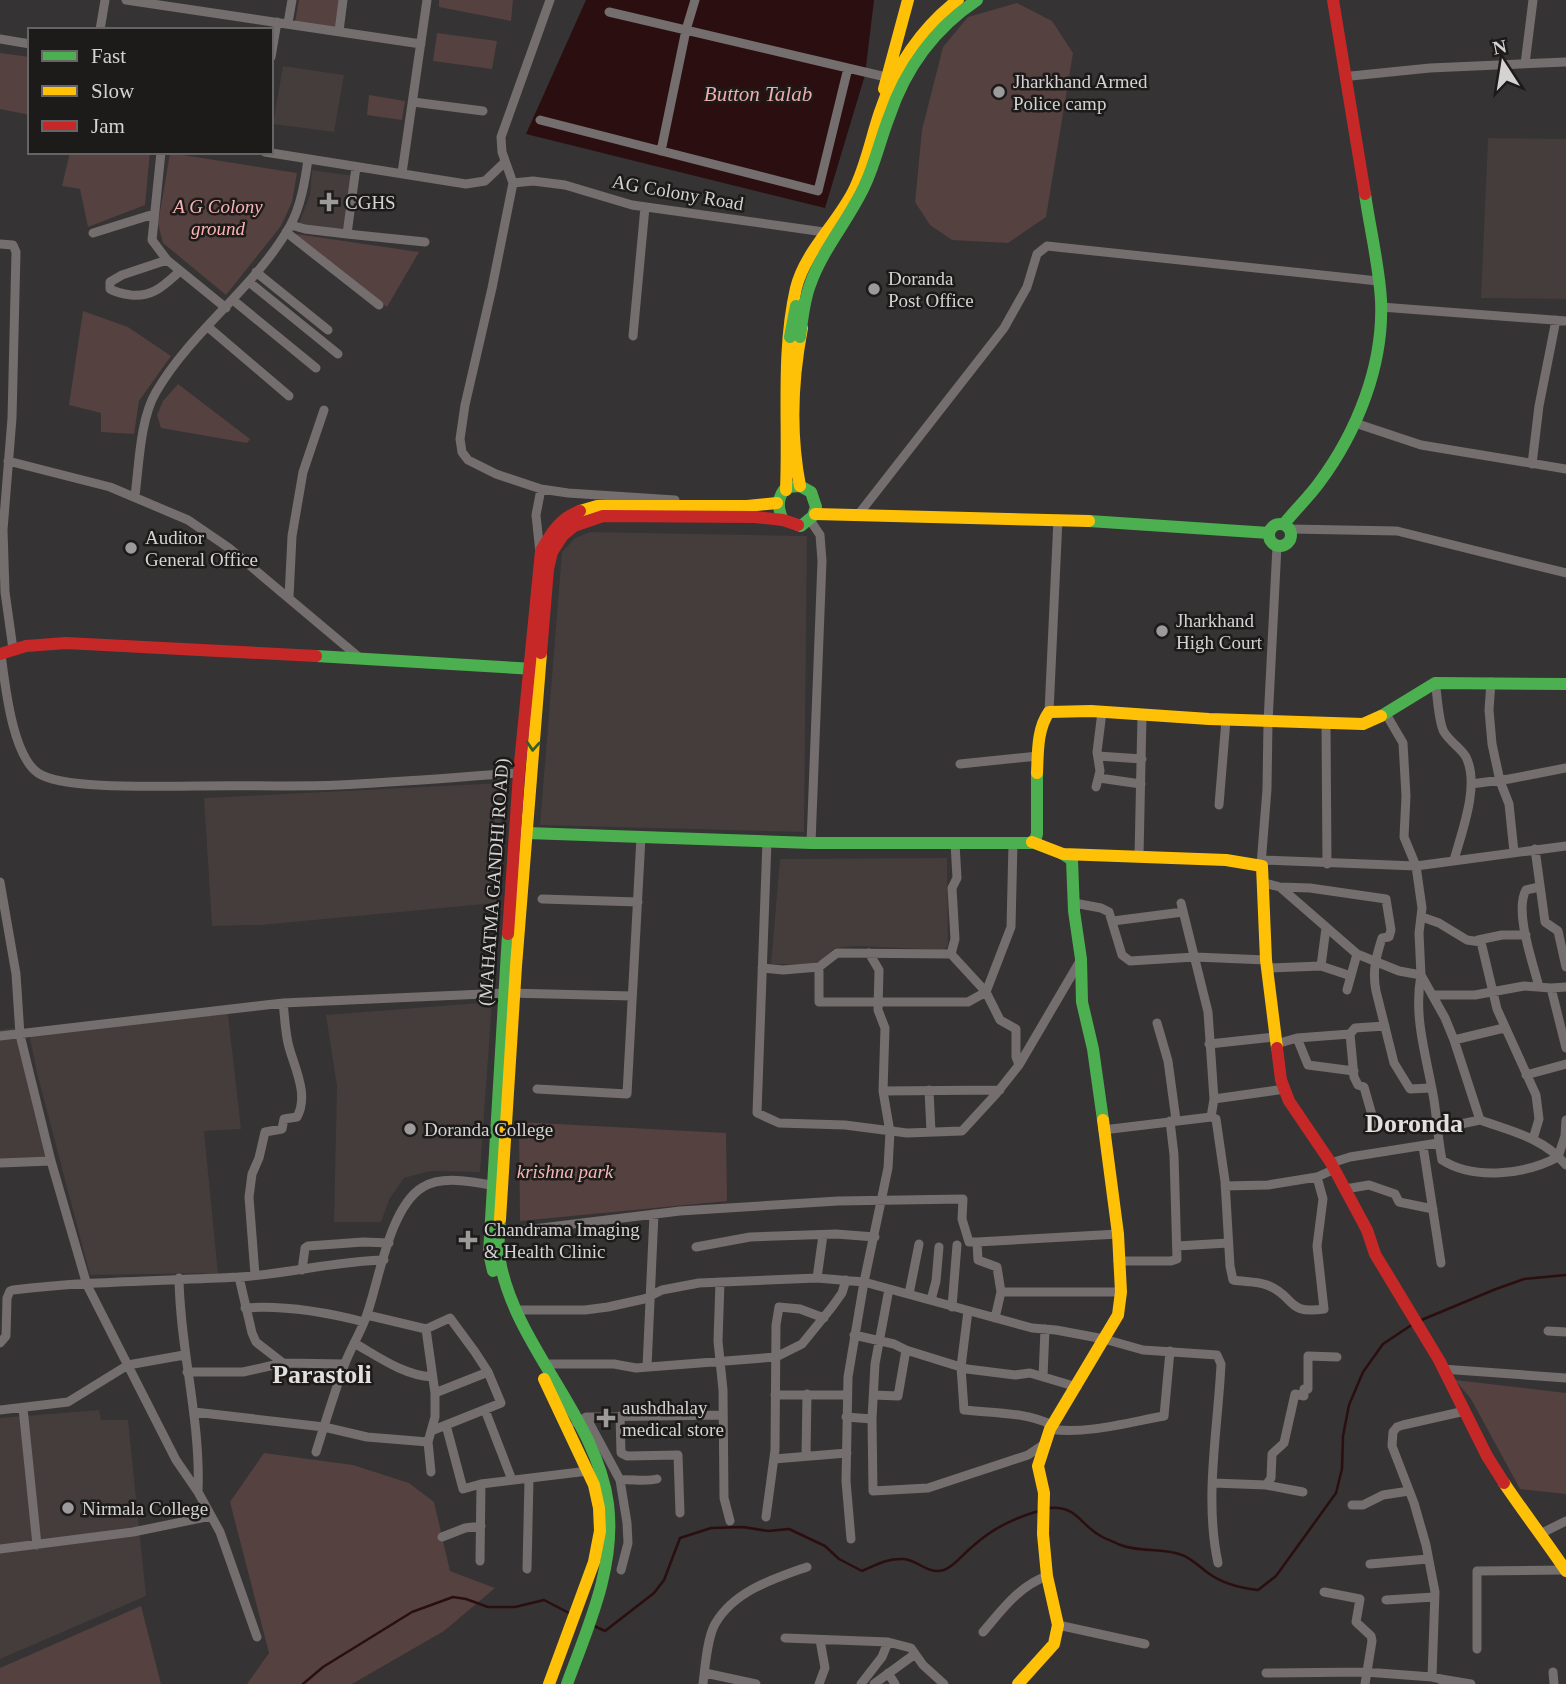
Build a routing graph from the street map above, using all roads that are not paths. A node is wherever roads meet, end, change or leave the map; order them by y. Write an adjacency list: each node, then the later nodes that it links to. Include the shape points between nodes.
1 (105, 0): 19 (street)
2 (126, 0): 15 (street)
3 (292, 0): 18 (street)
4 (343, 0): 21 (street)
5 (427, 0): 24 (street)
6 (550, 0): 39 (street, via 501,137)
7 (695, 0): 20 (street)
8 (908, 0): 30 (main road)
9 (958, 0): 34 (main road, via 926,29 889,86)
10 (967, 0): 65 (main road, bridge, via 929,35 892,88 858,189 802,286)
11 (977, 0): 65 (main road, bridge, via 920,55 898,92 869,177 812,278)
12 (988, 0): 49 (main road, via 962,15 924,57 900,96 869,185)
13 (1334, 0): 29 (main road); 42 (main road)
14 (1533, 0): 27 (street)
15 (157, 2): 17 (street)
16 (609, 12): 20 (street)
17 (277, 22): 18 (street); 25 (street)
18 (288, 23): 21 (street)
19 (100, 28)
20 (686, 30): 28 (street); 35 (street)
21 (339, 31): 24 (street)
22 (0, 39): 23 (street)
23 (28, 44)
24 (421, 44): 31 (street)
25 (273, 45)
26 (1566, 62): 27 (street)
27 (1525, 64): 29 (street)
28 (848, 68): 30 (street); 35 (street, via 818,191)
29 (1351, 76): 42 (main road, via 1364,156)
30 (886, 77): 34 (main road)
31 (413, 102): 32 (street); 41 (street)
32 (483, 111)
33 (540, 120): 35 (street)
34 (879, 120): 49 (main road)
35 (661, 151)
36 (273, 153): 38 (street)
37 (161, 154): 45 (street)
38 (308, 159): 40 (street); 46 (street)
39 (505, 162): 41 (street, via 485,181 466,184); 43 (street)
40 (356, 167): 41 (street); 48 (street)
41 (402, 173)
42 (1362, 177): 55 (main road)
43 (513, 183): 44 (street, AG Colony Road, via 565,185); 77 (street, via 465,405 461,447 474,463)
44 (645, 207): 49 (street, AG Colony Road); 64 (street)
45 (154, 214): 47 (street); 52 (street, via 152,240)
46 (288, 228): 48 (street); 54 (street); 58 (street)
47 (93, 233)
48 (347, 234): 50 (street)
49 (833, 235): 65 (main road, via 810,258 796,285)
50 (425, 242)
51 (0, 244): 71 (street, via 13,245 16,252)
52 (167, 260): 53 (street); 53 (street, via 114,279 108,284 110,289 147,295)
53 (180, 271): 60 (street)
54 (256, 272): 56 (street); 63 (street)
55 (1378, 281): 59 (main road); 82 (street, via 1047,246 1037,254 1027,287 1004,328)
56 (248, 282): 57 (street); 66 (street)
57 (233, 300): 60 (street); 67 (street)
58 (379, 305)
59 (1381, 307): 61 (street); 72 (main road, via 1373,371)
60 (226, 308): 62 (street)
61 (1561, 321): 74 (street, via 1539,406)
62 (208, 327): 68 (street); 79 (street, via 169,373 149,406)
63 (328, 330)
64 (633, 336)
65 (795, 337): 76 (main road); 78 (main road, via 786,379)
66 (338, 354)
67 (316, 368)
68 (289, 396)
69 (324, 410): 91 (street, via 303,472 292,536)
70 (0, 418): 71 (street)
71 (12, 418): 73 (street)
72 (1355, 423): 74 (street, via 1421,445); 86 (main road)
73 (6, 456): 79 (street); 92 (street)
74 (1532, 464): 75 (street)
75 (1566, 469)
76 (800, 486): 78 (main road); 83 (main road, via 815,498)
77 (541, 489): 81 (street); 89 (street, via 536,515)
78 (786, 490): 80 (main road)
79 (135, 496): 91 (street, via 198,527)
80 (777, 503): 81 (main road); 85 (main road)
81 (761, 505): 89 (main road, (MAHATMA GANDHI ROAD), via 597,506 579,510 560,519)
82 (858, 515): 83 (main road); 84 (main road)
83 (812, 517): 85 (main road, via 801,526); 119 (street, via 820,535 822,561)
84 (1058, 519): 87 (main road); 98 (street)
85 (783, 520): 94 (main road, via 603,516 574,526 552,552)
86 (1287, 526): 87 (main road, via 1272,526); 88 (main road, via 1290,540); 90 (street, via 1397,531)
87 (1269, 533): 88 (main road)
88 (1277, 546): 103 (street)
89 (540, 555): 94 (main road, (MAHATMA GANDHI ROAD))
90 (1566, 573)
91 (289, 597): 93 (street)
92 (5, 652): 93 (main road, via 47,643 106,644); 110 (street, via 13,726 22,751 38,773 51,778 110,785 286,786)
93 (362, 660): 94 (main road)
94 (533, 669): 110 (main road, (MAHATMA GANDHI ROAD)); 115 (main road, one-way to 115)
95 (1491, 682): 96 (main road); 97 (main road); 111 (street, via 1490,727)
96 (1435, 683): 100 (main road); 113 (street, via 1441,726 1465,756)
97 (1566, 684)
98 (1049, 712): 99 (main road); 105 (main road, via 1041,723)
99 (1102, 712): 101 (main road); 106 (street)
100 (1386, 714): 104 (main road, via 1363,724); 130 (street, via 1403,743 1404,837)
101 (1142, 715): 102 (main road); 107 (street)
102 (1226, 720): 103 (main road); 114 (street)
103 (1268, 722): 104 (main road); 128 (street)
104 (1326, 724): 129 (street)
105 (1038, 756): 108 (street); 118 (main road, via 1038,830)
106 (1098, 756): 107 (street); 112 (street, via 1098,783)
107 (1142, 759): 112 (street)
108 (960, 764)
109 (1565, 771): 111 (street)
110 (519, 773): 162 (main road, (MAHATMA GANDHI ROAD))
111 (1500, 781): 113 (street); 124 (street, via 1509,804)
112 (1141, 784): 126 (street)
113 (1471, 784): 127 (street)
114 (1219, 805)
115 (527, 833): 116 (main road); 162 (main road)
116 (641, 837): 117 (main road); 136 (street)
117 (767, 841): 119 (main road); 153 (street)
118 (1032, 842): 121 (main road); 125 (main road)
119 (811, 843): 120 (main road)
120 (955, 843): 121 (main road); 144 (street)
121 (1013, 843): 160 (street, via 1011,928)
122 (1566, 846): 123 (street)
123 (1535, 849): 124 (street); 134 (street)
124 (1514, 852): 127 (street)
125 (1063, 854): 126 (main road); 137 (main road, via 1073,865)
126 (1139, 857): 128 (main road)
127 (1454, 860): 130 (street)
128 (1261, 862): 129 (street); 132 (main road)
129 (1327, 864): 130 (street)
130 (1416, 866): 138 (street)
131 (0, 882): 171 (street, via 16,974)
132 (1264, 883): 133 (street); 149 (main road)
133 (1280, 887): 140 (street); 148 (street, via 1387,899 1391,930 1389,937 1382,938)
134 (1539, 887): 141 (street, via 1525,890 1521,898); 152 (street, via 1545,922 1558,931)
135 (542, 899): 136 (street)
136 (638, 902): 164 (street)
137 (1074, 903): 139 (street, via 1106,910); 147 (main road)
138 (1422, 917): 142 (street, via 1466,940); 154 (street)
139 (1113, 921): 146 (street, via 1127,960); 146 (street, via 1182,907)
140 (1326, 928): 145 (street); 150 (street)
141 (1526, 935): 142 (street); 156 (street)
142 (1478, 940): 161 (street)
143 (869, 953): 144 (street); 151 (street, via 837,953); 165 (street, via 879,970)
144 (951, 954): 160 (street)
145 (1357, 954): 148 (street); 155 (street)
146 (1195, 957): 149 (street); 176 (street, via 1208,1012)
147 (1081, 959): 179 (street); 195 (main road, via 1082,1002)
148 (1375, 962): 154 (street); 168 (street, via 1373,979)
149 (1267, 964): 150 (street); 174 (main road)
150 (1321, 966): 155 (street)
151 (819, 967): 153 (street); 165 (street, via 819,1002)
152 (1566, 967)
153 (762, 968): 196 (street, via 757,1113 779,1123)
154 (1420, 975): 163 (street); 182 (street, via 1420,1024)
155 (1351, 976): 159 (street)
156 (1539, 987): 158 (street); 161 (street)
157 (1566, 987): 158 (street)
158 (1551, 988): 177 (street)
159 (1347, 990)
160 (986, 992): 165 (street, via 968,1002); 179 (street, via 999,1020 1016,1029)
161 (1492, 992): 163 (street); 169 (street)
162 (510, 993): 164 (street); 166 (street); 207 (main road, (MAHATMA GANDHI ROAD))
163 (1433, 995): 175 (street)
164 (632, 996): 183 (street, via 627,1094)
165 (878, 1000): 187 (street, via 885,1028)
166 (283, 1003): 171 (street); 229 (street, via 289,1048 300,1081 300,1111 285,1119 282,1129 264,1134 251,1174)
167 (1157, 1023): 190 (street, via 1168,1061)
168 (1385, 1026): 170 (street, via 1355,1028); 182 (street, via 1394,1063 1410,1089)
169 (1504, 1028): 175 (street); 181 (street)
170 (1350, 1034): 173 (street); 180 (street)
171 (20, 1035): 172 (street); 202 (street)
172 (0, 1036)
173 (1297, 1038): 174 (street); 180 (street, via 1308,1065)
174 (1275, 1040): 176 (street); 184 (main road)
175 (1454, 1040): 192 (street)
176 (1209, 1044): 188 (street)
177 (1566, 1048)
178 (1566, 1064): 181 (street)
179 (1019, 1065): 186 (street)
180 (1354, 1071): 193 (street, via 1358,1085 1364,1087)
181 (1526, 1075): 198 (street, via 1538,1106)
182 (1431, 1088): 194 (street)
183 (537, 1089)
184 (1284, 1089): 188 (street); 205 (main road)
185 (929, 1090): 186 (street); 187 (street); 197 (street)
186 (1000, 1090): 197 (street, via 962,1131)
187 (883, 1091): 196 (street)
188 (1214, 1099): 189 (street)
189 (1212, 1116): 190 (street); 208 (street, via 1220,1136)
190 (1173, 1120): 195 (street); 224 (street)
191 (1566, 1120): 201 (street)
192 (1480, 1121): 194 (street); 198 (street)
193 (1376, 1129)
194 (1437, 1129): 199 (street)
195 (1104, 1130): 214 (main road)
196 (890, 1132): 197 (street); 210 (street)
197 (931, 1132)
198 (1533, 1139): 201 (street)
199 (1438, 1143): 200 (street); 201 (street, via 1442,1160 1474,1170 1511,1171)
200 (1423, 1146): 205 (street, via 1350,1157); 211 (street)
201 (1559, 1157): 204 (street)
202 (51, 1161): 203 (street); 236 (street)
203 (0, 1163)
204 (1566, 1165)
205 (1333, 1166): 206 (street); 209 (main road)
206 (1317, 1177): 208 (street); 219 (street, via 1323,1199 1317,1246 1325,1310 1304,1311 1264,1284 1233,1280)
207 (497, 1186): 213 (main road); 218 (street, via 443,1182 421,1188 406,1203); 303 (main road, (MAHATMA GANDHI ROAD), via 489,1253 493,1273)
208 (1225, 1186): 219 (street)
209 (1345, 1189): 211 (street, via 1369,1185 1395,1194 1399,1202); 271 (main road, via 1376,1254)
210 (882, 1201): 212 (street); 216 (street); 217 (street, via 963,1199 968,1242)
211 (1433, 1209): 227 (street)
212 (654, 1214): 213 (street); 241 (street)
213 (500, 1233): 245 (main road, via 499,1260)
214 (1118, 1234): 217 (street); 226 (main road)
215 (823, 1235): 216 (street); 222 (street, via 750,1237); 232 (street)
216 (875, 1237): 235 (street)
217 (977, 1242): 238 (street, via 978,1261 997,1267)
218 (388, 1243): 225 (street); 228 (street, via 308,1246)
219 (1228, 1243): 224 (street)
220 (919, 1244): 240 (street)
221 (957, 1245): 243 (street)
222 (696, 1247)
223 (939, 1247): 242 (street)
224 (1177, 1247): 226 (street, via 1177,1259 1171,1261)
225 (384, 1260): 228 (street); 249 (street)
226 (1118, 1261): 239 (main road)
227 (1441, 1263)
228 (302, 1270): 229 (street)
229 (255, 1275): 230 (street)
230 (239, 1277): 231 (street); 244 (street)
231 (179, 1278): 236 (street); 261 (street)
232 (817, 1278): 233 (street); 234 (street)
233 (846, 1280): 235 (street); 247 (street)
234 (720, 1282): 241 (street, via 672,1288); 264 (street)
235 (864, 1282): 237 (street); 254 (street)
236 (87, 1285): 257 (street, via 10,1291 6,1336); 268 (street)
237 (889, 1289): 240 (street); 256 (street)
238 (1001, 1292): 239 (street); 248 (street)
239 (1121, 1292): 255 (main road, via 1118,1315)
240 (909, 1294): 242 (street)
241 (650, 1296): 245 (street, via 585,1310); 269 (street)
242 (931, 1300): 243 (street)
243 (952, 1307): 246 (street)
244 (245, 1308): 249 (street, via 303,1309); 265 (street, via 256,1342)
245 (518, 1310): 267 (main road)
246 (968, 1311): 248 (street); 270 (street)
247 (824, 1318): 262 (street, via 802,1343); 262 (street, via 779,1307)
248 (995, 1318): 251 (street)
249 (366, 1319): 250 (street); 258 (street)
250 (426, 1329): 273 (street, via 450,1318); 274 (street)
251 (1045, 1329): 255 (street); 275 (street)
252 (1548, 1331): 253 (street)
253 (1566, 1332)
254 (854, 1335): 256 (street); 281 (street)
255 (1104, 1339): 260 (street, via 1143,1350); 277 (main road)
256 (879, 1342): 259 (street); 282 (street)
257 (0, 1343)
258 (354, 1343): 266 (street); 274 (street, via 402,1371)
259 (906, 1350): 270 (street); 282 (street, via 898,1396)
260 (1170, 1351): 295 (street, via 1164,1416 1061,1431); 309 (street, via 1217,1355 1221,1364)
261 (184, 1355): 268 (street); 272 (street)
262 (776, 1357): 264 (street); 280 (street)
263 (1336, 1357): 311 (street, via 1308,1356 1308,1389 1304,1396 1295,1394 1284,1443 1272,1454)
264 (721, 1361): 269 (street); 288 (street)
265 (283, 1363): 266 (street); 272 (street, via 243,1372)
266 (345, 1364): 294 (street)
267 (545, 1364): 269 (street); 292 (main road)
268 (128, 1365): 283 (street, via 68,1402); 313 (street, via 176,1460)
269 (647, 1367)
270 (961, 1367): 275 (street); 295 (street, via 964,1410 1043,1420)
271 (1443, 1369): 276 (street); 286 (main road)
272 (187, 1372): 287 (street)
273 (488, 1372): 278 (street); 285 (street, via 501,1403)
274 (432, 1377): 278 (street)
275 (1043, 1377): 277 (street)
276 (1566, 1378)
277 (1077, 1387): 295 (main road)
278 (435, 1393): 296 (street)
279 (807, 1394): 280 (street); 281 (street); 301 (street)
280 (775, 1395): 302 (street)
281 (847, 1395): 290 (street)
282 (874, 1395): 291 (street)
283 (23, 1408): 284 (street); 325 (street)
284 (0, 1410)
285 (485, 1410): 293 (street); 307 (street)
286 (1465, 1411): 312 (street, via 1403,1425 1393,1432 1392,1446); 322 (main road, via 1487,1456)
287 (194, 1412): 294 (street); 313 (street)
288 (723, 1415): 289 (street); 319 (street, via 723,1498)
289 (620, 1416): 292 (street); 316 (street, via 621,1453 678,1455)
290 (846, 1418): 291 (street); 300 (street)
291 (872, 1419): 298 (street, via 873,1491 928,1488 1028,1455)
292 (581, 1420): 308 (street); 336 (main road, via 608,1503 606,1562)
293 (446, 1424): 296 (street); 310 (street, via 463,1489)
294 (324, 1427): 297 (street, via 367,1437); 299 (street)
295 (1051, 1427): 298 (main road)
296 (430, 1431): 297 (street)
297 (428, 1442): 304 (street)
298 (1043, 1445): 335 (main road, via 1038,1466 1044,1493)
299 (316, 1452)
300 (847, 1453): 301 (street); 324 (street)
301 (806, 1456): 302 (street)
302 (774, 1459): 318 (street)
303 (588, 1471): 305 (street); 336 (main road, (MAHATMA GANDHI ROAD), via 597,1497 600,1531)
304 (431, 1472)
305 (529, 1479): 307 (street); 332 (street)
306 (657, 1479): 308 (street)
307 (512, 1480): 310 (street)
308 (620, 1480): 333 (street, via 628,1543)
309 (1213, 1483): 311 (street); 329 (street)
310 (481, 1484): 321 (street)
311 (1266, 1485): 314 (street)
312 (1409, 1491): 315 (street); 327 (street)
313 (198, 1492): 317 (street)
314 (1303, 1492)
315 (1352, 1505)
316 (680, 1513)
317 (211, 1516): 325 (street); 342 (street)
318 (766, 1517)
319 (730, 1521)
320 (1566, 1521): 322 (street)
321 (481, 1526): 323 (street); 328 (street)
322 (1540, 1534): 334 (main road)
323 (442, 1537)
324 (851, 1539)
325 (37, 1545): 326 (street)
326 (0, 1549)
327 (1429, 1559): 330 (street); 338 (street)
328 (481, 1561)
329 (1218, 1563)
330 (1370, 1564)
331 (807, 1567): 353 (street, via 768,1580 733,1602 714,1626)
332 (527, 1569)
333 (621, 1570)
334 (1565, 1570): 347 (street, via 1477,1572)
335 (1047, 1576): 340 (main road); 341 (street, via 1016,1594)
336 (592, 1587): 349 (main road); 350 (main road)
337 (1324, 1592): 351 (street, via 1360,1599 1356,1622 1372,1642)
338 (1434, 1597): 339 (street); 356 (street)
339 (1386, 1600)
340 (1058, 1625): 346 (street); 366 (main road, via 1054,1644)
341 (983, 1632)
342 (257, 1637)
343 (785, 1638): 344 (street)
344 (821, 1640): 345 (street); 361 (street, via 825,1668)
345 (888, 1642): 348 (street, via 911,1647); 362 (street)
346 (1146, 1644)
347 (1477, 1649)
348 (915, 1654): 354 (street); 365 (street)
349 (559, 1658): 350 (main road); 357 (main road)
350 (575, 1661): 358 (main road)
351 (1365, 1672): 355 (street); 356 (street); 367 (street)
352 (1553, 1672): 369 (street)
353 (705, 1673): 359 (street); 360 (street)
354 (888, 1673): 363 (street); 364 (street)
355 (1266, 1673)
356 (1439, 1680): 368 (street)
357 (550, 1684)
358 (567, 1684)
359 (703, 1684)
360 (755, 1684)
361 (819, 1684)
362 (861, 1684)
363 (874, 1684)
364 (895, 1684)
365 (944, 1684)
366 (1018, 1684)
367 (1365, 1684)
368 (1471, 1684)
369 (1554, 1684)

